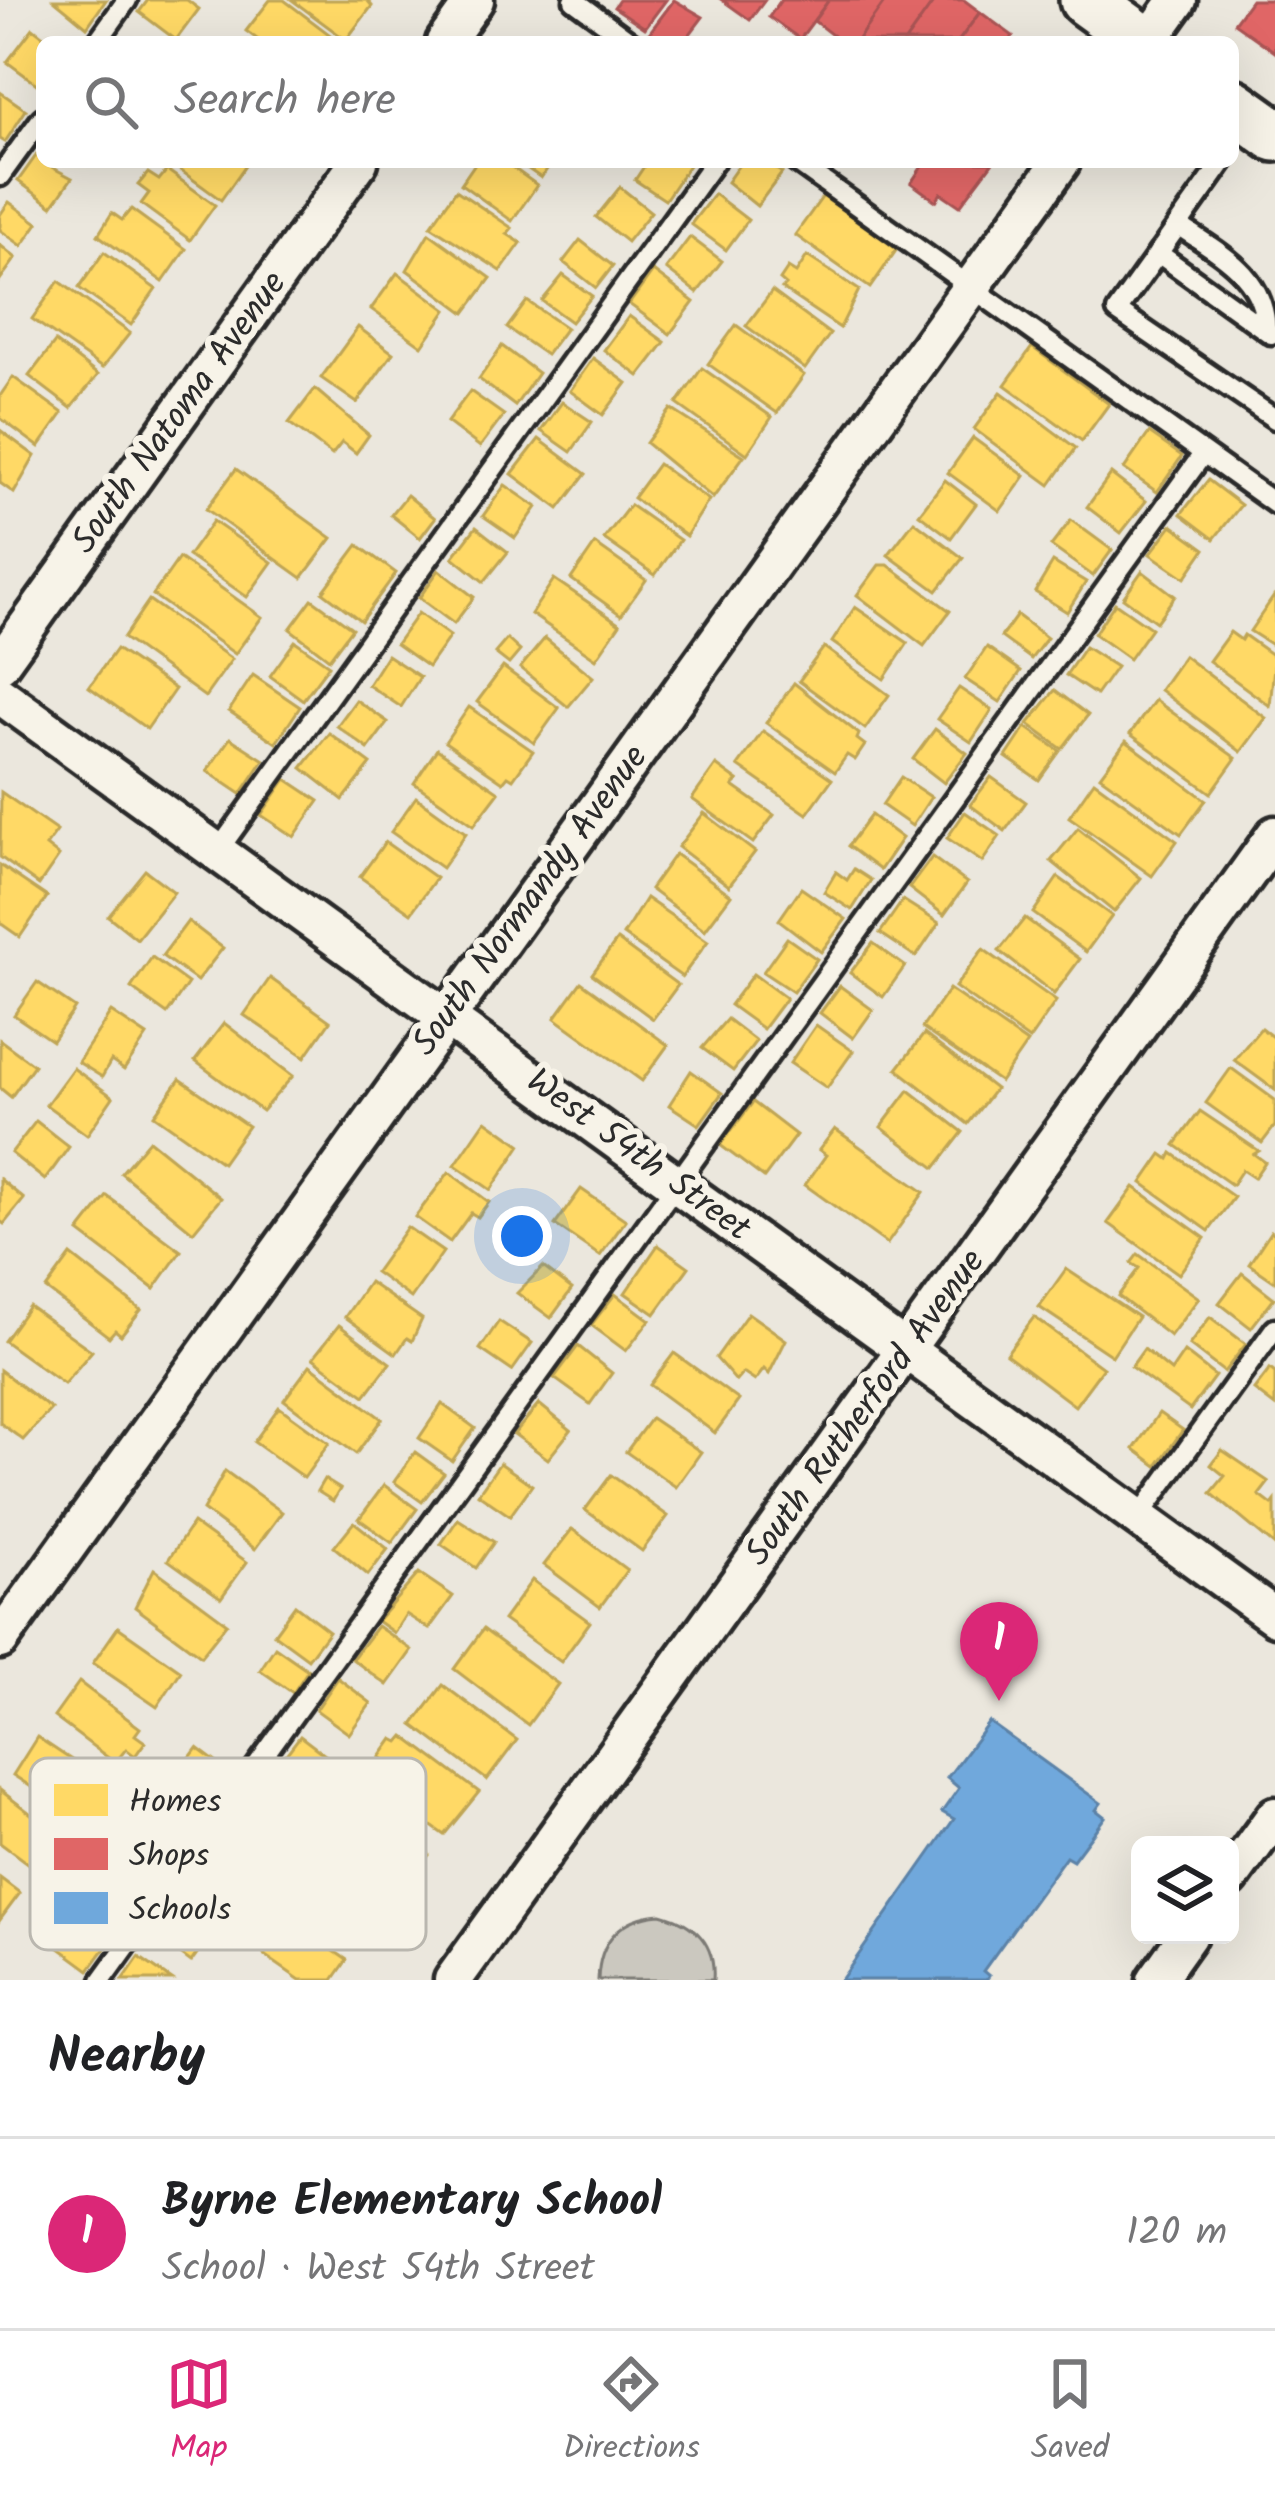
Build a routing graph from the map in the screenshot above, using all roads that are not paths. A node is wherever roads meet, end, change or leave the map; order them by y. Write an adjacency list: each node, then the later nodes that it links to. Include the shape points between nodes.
1 (127, 0): 6 (lane)
2 (475, 0): 7 (street)
3 (574, 0): 8 (lane)
4 (1085, 0): 9 (main road)
5 (1178, 0): 10 (street)
6 (101, 36)
7 (449, 36)
8 (623, 36)
9 (1137, 36)
10 (1151, 36)
11 (36, 126): 17 (lane)
12 (355, 168): 25 (street, South Natoma Avenue)
13 (710, 168): 28 (lane)
14 (805, 168): 20 (lane)
15 (1057, 168): 20 (street, South Normandy Avenue)
16 (1219, 168): 18 (lane)
17 (0, 176)
18 (1178, 226): 19 (lane); 21 (lane, via 1249,278)
19 (1158, 253): 21 (lane); 22 (lane, via 1117,311)
20 (974, 283): 23 (lane); 29 (street, South Normandy Avenue)
21 (1270, 334)
22 (1275, 419)
23 (1203, 454): 24 (lane); 30 (lane)
24 (1275, 504)
25 (0, 664)
26 (0, 695): 28 (street, West 54th Street)
27 (1275, 835): 32 (street, South Rutherford Avenue)
28 (217, 852): 29 (street, West 54th Street)
29 (447, 1018): 30 (street, West 54th Street); 35 (street, South Normandy Avenue)
30 (676, 1184): 32 (street, West 54th Street); 36 (lane)
31 (1275, 1328): 33 (lane)
32 (907, 1352): 33 (street, West 54th Street); 42 (street, South Rutherford Avenue)
33 (1138, 1518): 34 (street, West 54th Street)
34 (1275, 1617)
35 (0, 1640)
36 (263, 1758)
37 (1275, 1816): 38 (street)
38 (1239, 1866)
39 (1182, 1944): 43 (street)
40 (125, 1950): 41 (lane)
41 (103, 1980)
42 (454, 1980)
43 (1156, 1980)

